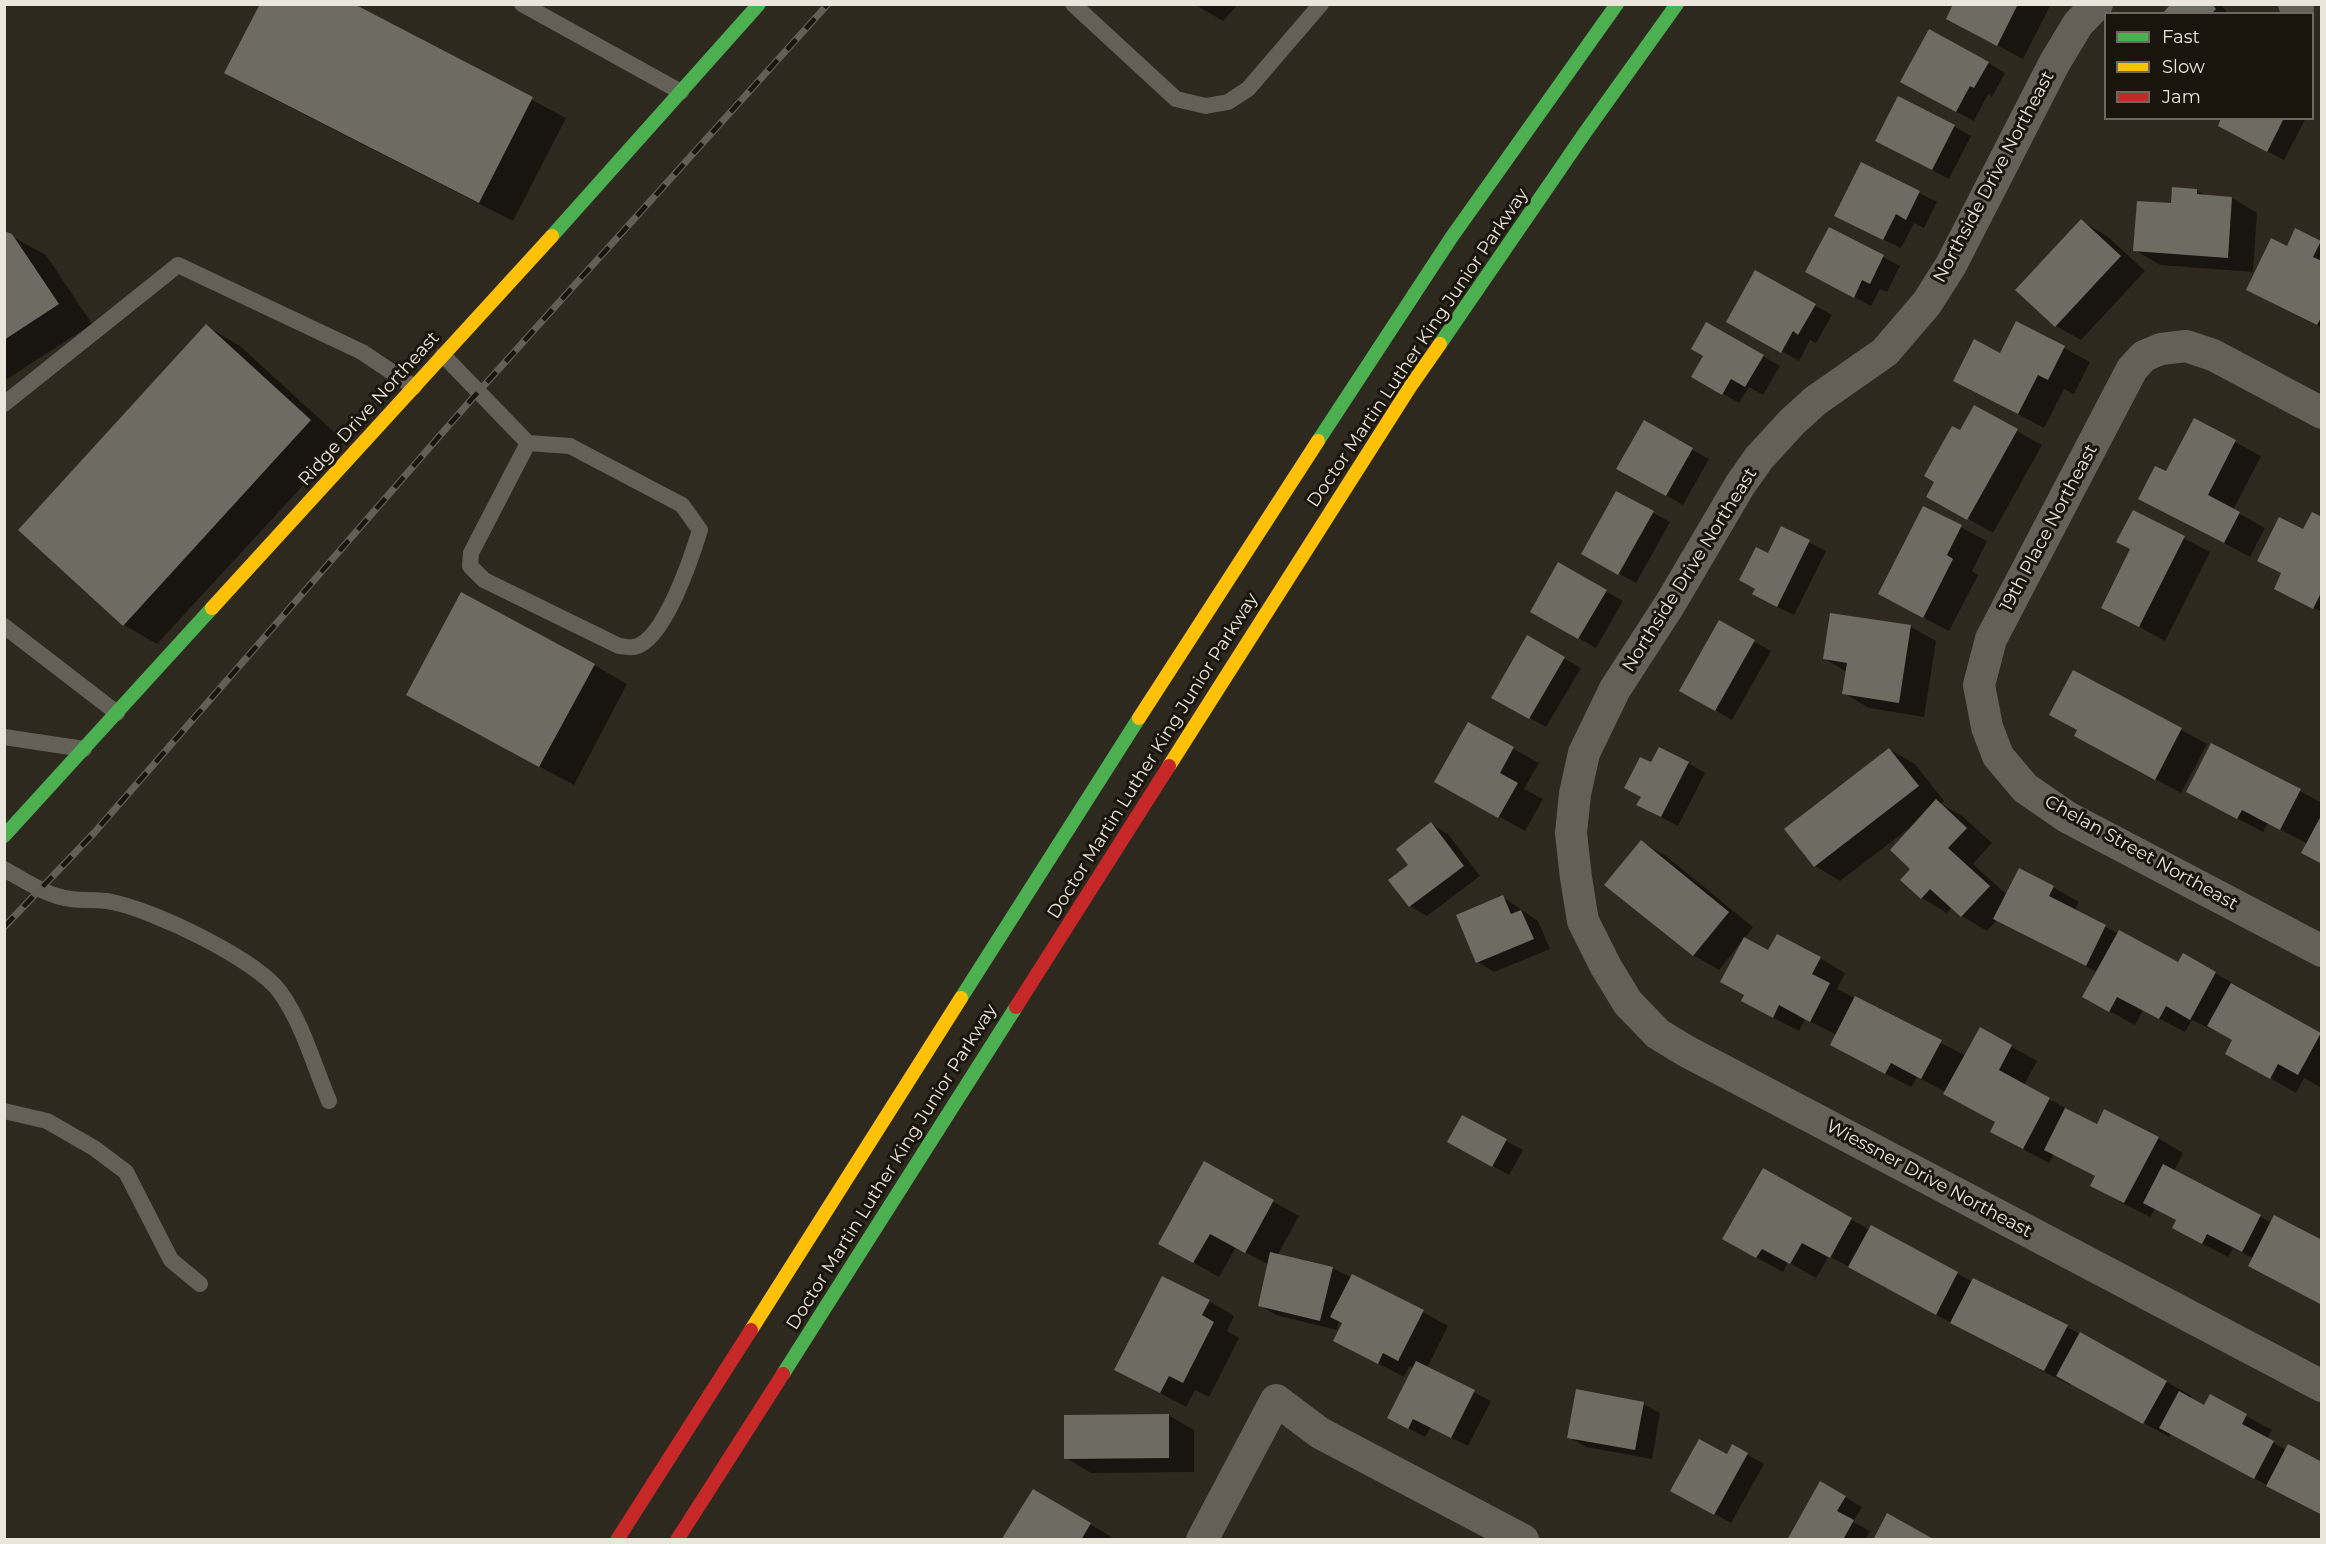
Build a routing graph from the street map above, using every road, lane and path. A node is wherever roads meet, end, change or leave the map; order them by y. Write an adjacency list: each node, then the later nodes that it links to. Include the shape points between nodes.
1 (522, 4): 8 (lane)
2 (759, 4): 8 (main road, Ridge Drive Northeast)
3 (1073, 4): 4 (lane, via 1176,99 1206,106 1228,102 1248,89)
4 (1321, 4)
5 (1617, 4): 27 (main road, Doctor Martin Luther King Junior Parkway, via 1451,238 1266,520)
6 (1677, 4): 28 (main road, Doctor Martin Luther King Junior Parkway, via 1410,387)
7 (2097, 4): 21 (street, Northside Drive Northeast, via 2078,24 2055,62 1951,265 1927,303 1885,352 1815,400 1759,458 1616,689 1584,753 1575,794 1571,833)
8 (681, 92): 9 (main road, Ridge Drive Northeast)
9 (442, 355): 10 (main road, Ridge Drive Northeast); 13 (lane)
10 (414, 387): 11 (lane, via 362,352 178,265); 15 (main road, Ridge Drive Northeast)
11 (4, 404)
12 (2322, 413): 16 (street, 19th Place Northeast, via 2212,355 2186,346 2160,349 2144,356 2132,369 1991,639 1979,685)
13 (528, 443): 13 (lane, via 570,446 681,505 700,530 670,608 650,638 635,647 619,646 483,580 470,566 471,554)
14 (4, 626): 15 (lane)
15 (117, 713): 18 (main road, Ridge Drive Northeast)
16 (1987, 727): 22 (street, Chelan Street Northeast, via 1998,756 2025,788 2067,817)
17 (4, 737): 18 (lane)
18 (84, 749): 19 (main road, Ridge Drive Northeast)
19 (4, 836)
20 (4, 869): 23 (lane, via 40,890 70,899 112,902 149,912 257,970 280,992)
21 (1583, 921): 26 (street, Wiessner Drive Northeast, via 1628,1003 1658,1034)
22 (2322, 951)
23 (328, 1101)
24 (4, 1111): 25 (lane, via 47,1121 126,1172 171,1260)
25 (200, 1284)
26 (2322, 1386)
27 (617, 1539)
28 (677, 1539)
29 (1202, 1539): 30 (street, via 1276,1400 1320,1433)
30 (1523, 1539)

